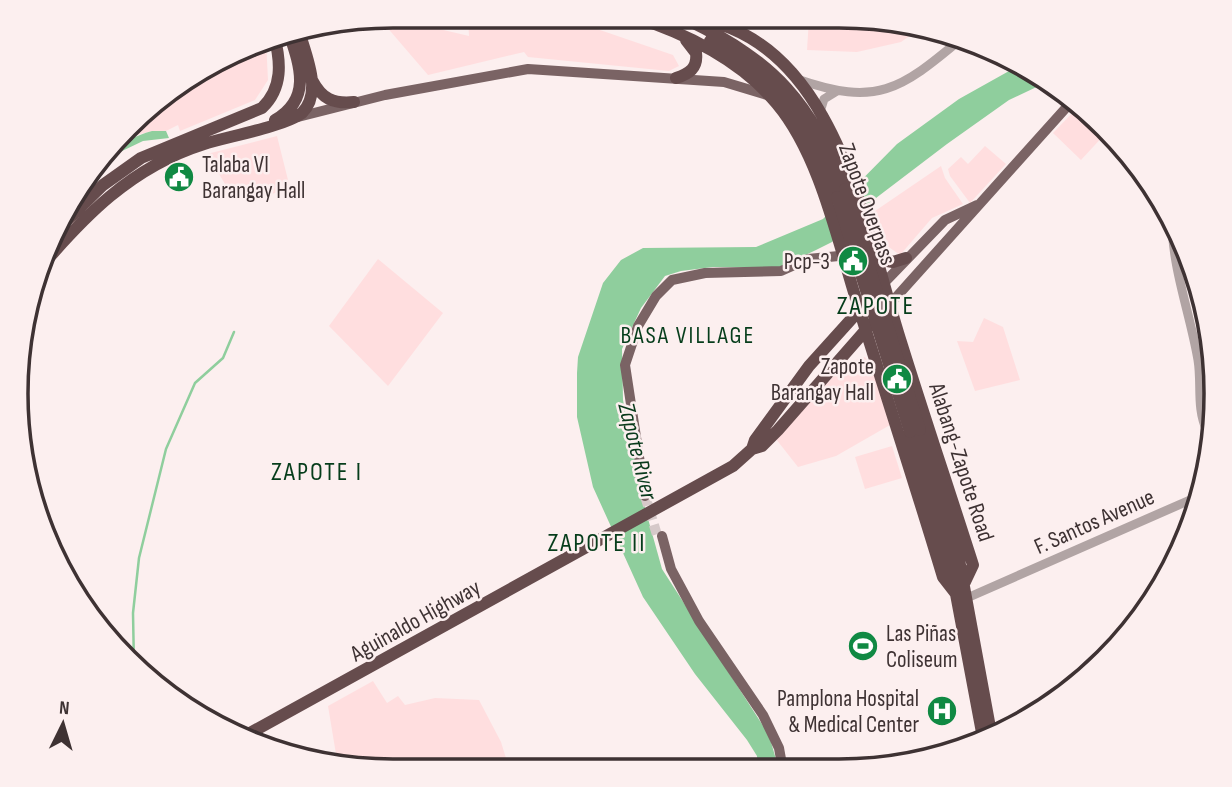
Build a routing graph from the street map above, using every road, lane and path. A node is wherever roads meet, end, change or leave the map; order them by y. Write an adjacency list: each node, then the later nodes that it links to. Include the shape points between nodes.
1 (670, 28): 4 (highway)
2 (700, 28): 7 (highway, Zapote Overpass)
3 (729, 28): 11 (highway, Alabang-Zapote Road, via 776,58)
4 (676, 30): 7 (highway, Zapote Overpass); 10 (highway, via 697,58 691,71); 14 (highway, Alabang-Zapote Road, via 725,59)
5 (301, 40): 12 (highway)
6 (292, 42): 19 (highway, via 301,72 300,94 281,117)
7 (727, 45): 41 (highway, Zapote Overpass, bridge, via 779,91 820,153)
8 (952, 46): 13 (street, via 897,86 875,93)
9 (275, 47): 21 (highway, via 279,80 262,108 141,158)
10 (676, 78): 14 (main road, via 738,84); 15 (main road, via 528,69)
11 (797, 79): 13 (street); 17 (highway, Alabang-Zapote Road)
12 (312, 80): 15 (highway, via 320,94 332,101); 18 (highway, via 310,103)
13 (838, 91): 17 (street, via 824,99)
14 (770, 96): 24 (highway, Alabang-Zapote Road, via 795,130)
15 (354, 102): 18 (main road)
16 (1066, 108): 20 (main road)
17 (820, 112): 25 (highway, Alabang-Zapote Road, via 852,181)
18 (296, 117): 19 (highway)
19 (259, 127): 22 (highway, via 179,153 138,173 93,210)
20 (980, 204): 26 (main road, via 945,220); 29 (main road)
21 (78, 209)
22 (58, 249)
23 (1176, 253): 36 (street, via 1199,364)
24 (843, 257): 25 (main road); 27 (highway, Alabang-Zapote Road); 38 (main road, via 808,259 781,271 678,277 656,296 629,344 625,365)
25 (876, 258): 26 (highway, via 893,262); 27 (highway, via 874,273); 28 (highway, Alabang-Zapote Road)
26 (906, 258): 28 (main road)
27 (848, 274): 30 (highway, Alabang-Zapote Road)
28 (883, 284): 29 (highway, Alabang-Zapote Road); 30 (highway)
29 (890, 304): 31 (highway, Aguinaldo Highway); 32 (highway, Alabang-Zapote Road)
30 (860, 310): 31 (highway, Alabang-Zapote Road); 37 (highway, via 809,366)
31 (866, 329): 33 (highway, Alabang-Zapote Road); 34 (highway, Aguinaldo Highway)
32 (900, 339): 33 (highway, via 885,328); 42 (highway, Alabang-Zapote Road, via 973,565)
33 (872, 345): 35 (highway, Alabang-Zapote Road)
34 (844, 354): 35 (highway, via 861,348); 37 (highway, Aguinaldo Highway, via 778,430)
35 (876, 359): 42 (highway, Alabang-Zapote Road, via 943,577)
36 (1203, 417)
37 (752, 449): 45 (highway, Aguinaldo Highway, via 733,466 648,515)
38 (647, 493)
39 (1188, 501): 42 (street, F. Santos Avenue)
40 (660, 538): 46 (main road, via 699,621 763,715)
41 (953, 555): 42 (highway, Alabang-Zapote Road)
42 (963, 592): 43 (highway, Alabang-Zapote Road); 44 (highway, Alabang-Zapote Road)
43 (989, 726)
44 (982, 729)
45 (254, 731)
46 (781, 759)

